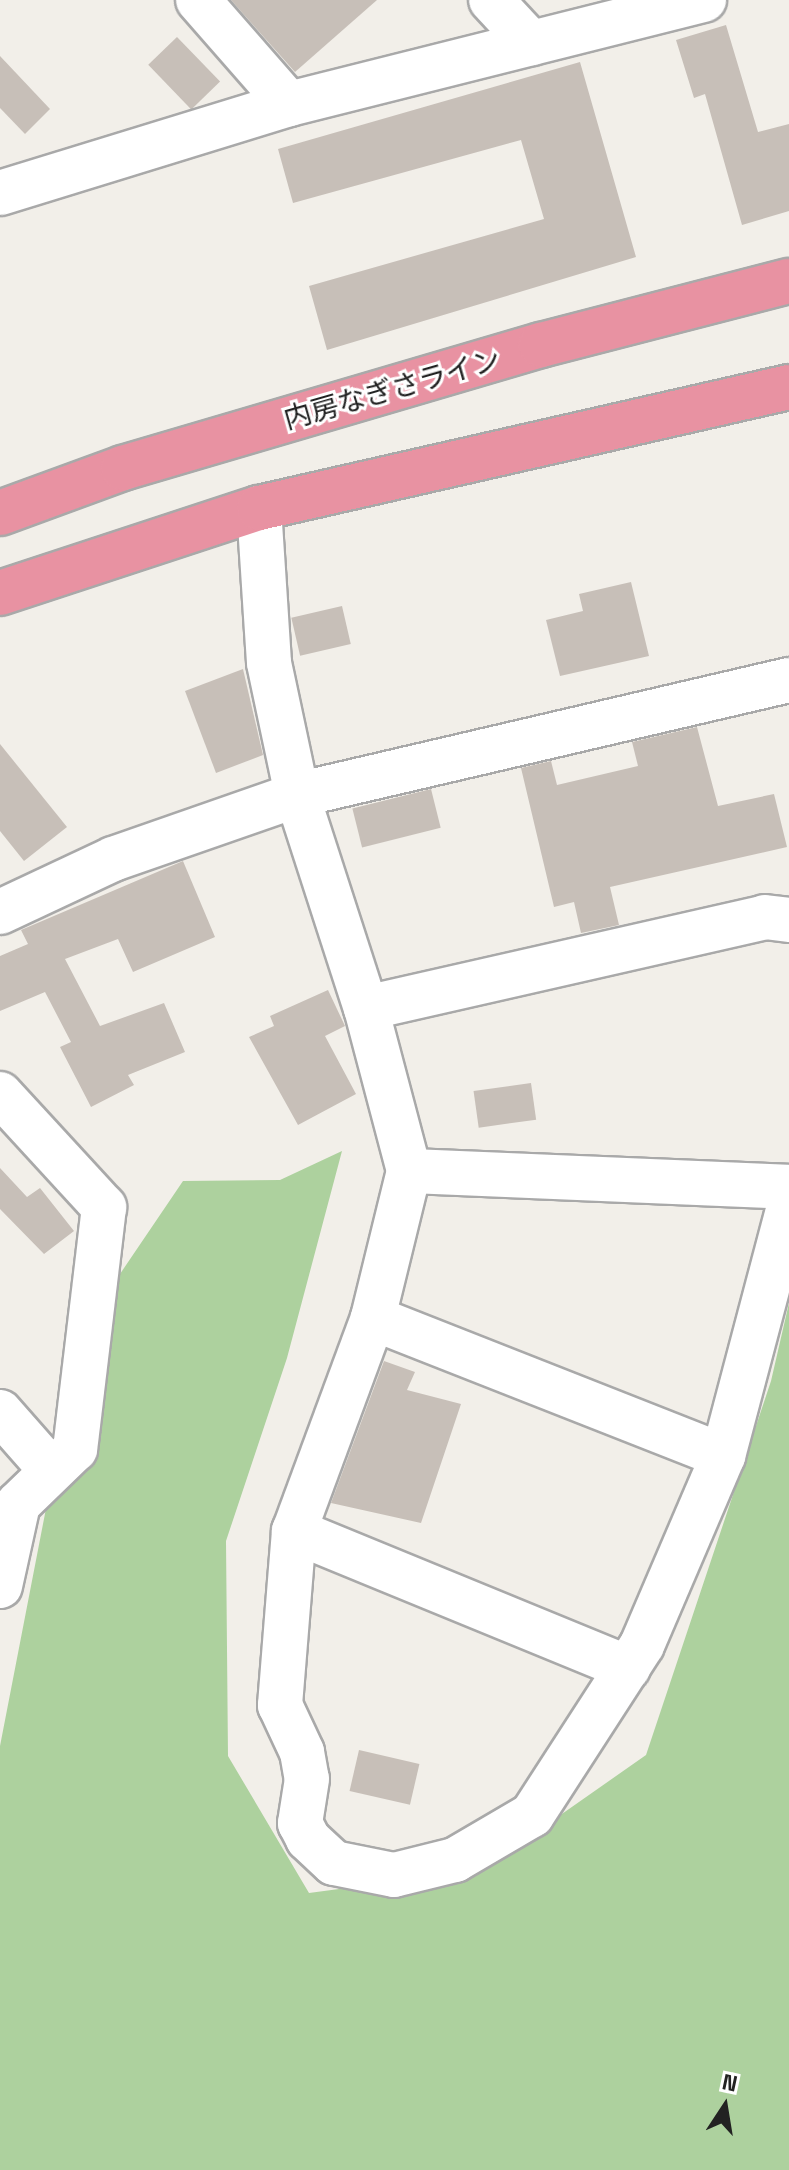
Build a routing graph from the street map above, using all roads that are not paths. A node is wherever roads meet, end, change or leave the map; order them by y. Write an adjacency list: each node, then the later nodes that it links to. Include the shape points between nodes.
1 (198, 0): 5 (street)
2 (491, 0): 4 (street)
3 (704, 0): 4 (street)
4 (531, 43): 5 (street)
5 (289, 104): 6 (street)
6 (4, 186)
7 (789, 281): 10 (highway, 内房なぎさライン, via 541,345 153,459)
8 (789, 387): 9 (highway)
9 (259, 508): 11 (highway); 13 (street, via 269,663)
10 (0, 513)
11 (0, 593)
12 (789, 680): 13 (street)
13 (297, 795): 14 (street, via 113,859); 16 (street)
14 (0, 912)
15 (789, 920): 16 (street, via 765,917)
16 (366, 1008): 18 (street)
17 (0, 1094): 24 (street, via 104,1207 75,1449)
18 (409, 1171): 19 (street); 21 (street)
19 (789, 1187)
20 (789, 1207): 23 (street)
21 (373, 1318): 23 (street); 25 (street)
22 (0, 1412): 24 (street)
23 (723, 1456): 27 (street)
24 (51, 1470): 26 (street, via 18,1504)
25 (294, 1531): 27 (street); 27 (street, via 280,1705 307,1779 300,1823 308,1839 334,1863 394,1875 455,1860 532,1815)
26 (0, 1586)
27 (628, 1668)

